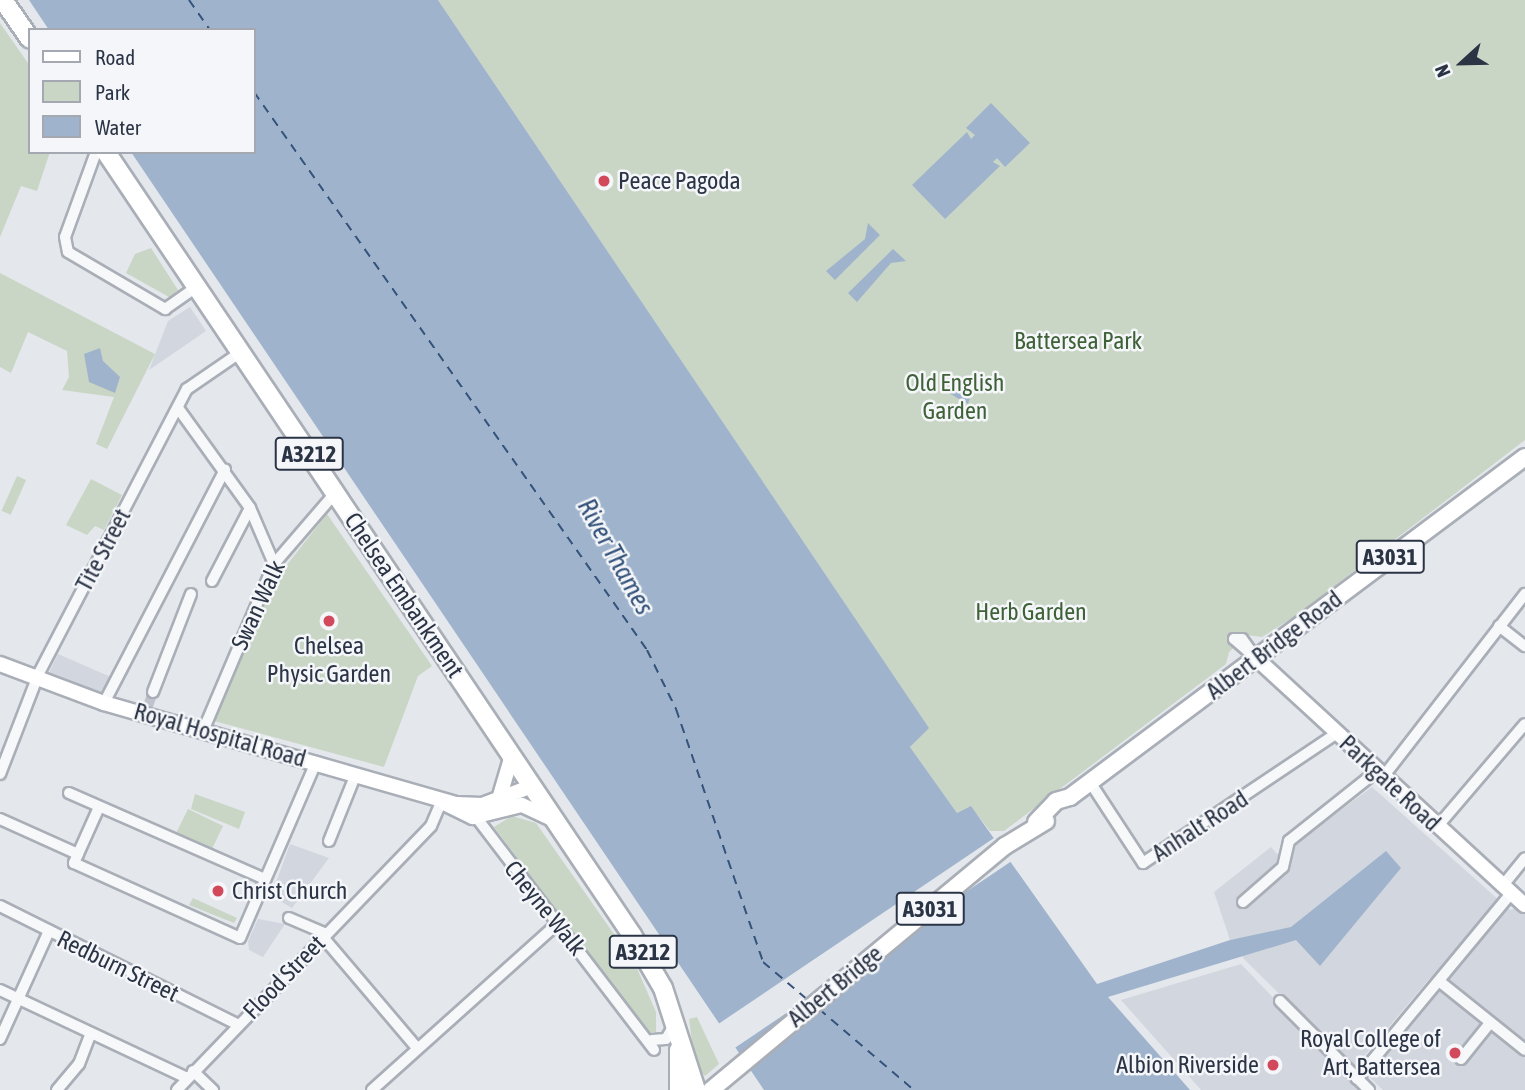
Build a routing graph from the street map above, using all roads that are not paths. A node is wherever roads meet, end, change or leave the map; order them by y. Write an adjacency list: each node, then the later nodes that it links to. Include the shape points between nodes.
1 (3, 0): 2 (highway)
2 (28, 36)
3 (95, 154): 5 (street, via 65,237 68,252 166,309)
4 (107, 154): 5 (highway, Chelsea Embankment / A3212)
5 (197, 287): 6 (highway, Chelsea Embankment / A3212)
6 (241, 352): 7 (street, Tite Street, via 187,389); 10 (highway, Chelsea Embankment / A3212)
7 (178, 408): 9 (street); 20 (street, Tite Street)
8 (1525, 457): 18 (main road, Albert Bridge Road / A3031)
9 (225, 470): 11 (street); 22 (street)
10 (335, 493): 12 (street, Swan Walk); 26 (highway, Chelsea Embankment / A3212)
11 (250, 508): 12 (street); 13 (street)
12 (274, 564): 24 (street, Swan Walk)
13 (212, 580)
14 (191, 594): 21 (street)
15 (1525, 594): 16 (street)
16 (1499, 626): 17 (street); 30 (street)
17 (1525, 646)
18 (1256, 659): 25 (main road, Parkgate Road); 31 (main road, Albert Bridge Road / A3031)
19 (0, 664): 20 (main road, Royal Hospital Road)
20 (38, 681): 22 (main road, Royal Hospital Road); 28 (street, Tite Street)
21 (153, 692)
22 (104, 703): 24 (main road, Royal Hospital Road, via 147,711)
23 (1525, 724): 40 (street)
24 (203, 731): 27 (main road, Royal Hospital Road)
25 (1336, 734): 30 (main road, Parkgate Road); 31 (street, Anhalt Road, via 1143,863)
26 (512, 755): 32 (highway, Chelsea Embankment / A3212); 34 (main road)
27 (316, 762): 29 (main road, Royal Hospital Road); 44 (street)
28 (0, 774)
29 (356, 774): 35 (main road, Royal Hospital Road); 41 (street)
30 (1380, 774): 40 (main road, Parkgate Road); 46 (street, via 1289,841 1283,867)
31 (1090, 782): 67 (main road, Albert Bridge / A3031, via 1005,845)
32 (532, 786): 34 (main road, Royal Hospital Road); 39 (highway, Chelsea Embankment / A3212)
33 (69, 793): 36 (street)
34 (499, 799): 37 (main road, Royal Hospital Road)
35 (442, 800): 37 (main road, Royal Hospital Road); 52 (street, Flood Street, via 437,819)
36 (99, 807): 42 (street); 44 (street)
37 (473, 811): 39 (main road, Royal Hospital Road, via 522,805); 50 (street, Cheyne Walk)
38 (0, 819): 42 (street)
39 (556, 822): 59 (highway, Chelsea Embankment / A3212, via 651,966)
40 (1437, 827): 45 (main road, Parkgate Road)
41 (328, 841)
42 (78, 854): 44 (street, via 74,863 240,938)
43 (1525, 858): 45 (street)
44 (265, 880)
45 (1508, 888): 47 (main road, Parkgate Road); 53 (street)
46 (1243, 902)
47 (1525, 905)
48 (0, 906): 51 (street, Redburn Street)
49 (289, 918): 52 (street)
50 (557, 924): 59 (street, Cheyne Walk, via 653,1045 666,1039); 62 (street)
51 (48, 931): 55 (street); 58 (street, Redburn Street)
52 (324, 935): 58 (street, Flood Street); 62 (street)
53 (1439, 981): 57 (street); 68 (street)
54 (0, 990): 55 (street)
55 (15, 997): 60 (street); 61 (street)
56 (1280, 1001): 68 (street)
57 (1490, 1023): 64 (street); 65 (street)
58 (237, 1024): 66 (street, Flood Street)
59 (674, 1024): 63 (highway, Chelsea Embankment / A3212)
60 (90, 1035): 66 (street); 70 (street, via 79,1064)
61 (0, 1038)
62 (416, 1047): 69 (street)
63 (679, 1050): 73 (highway, Chelsea Embankment / A3212); 74 (highway, Chelsea Embankment / A3212)
64 (1525, 1050)
65 (1461, 1059)
66 (190, 1075): 71 (street, Flood Street); 72 (street)
67 (720, 1079): 74 (main road, Albert Bridge / A3031)
68 (1357, 1079): 75 (street)
69 (380, 1088)
70 (57, 1090)
71 (177, 1090)
72 (213, 1090)
73 (679, 1090)
74 (697, 1090)
75 (1369, 1090)

